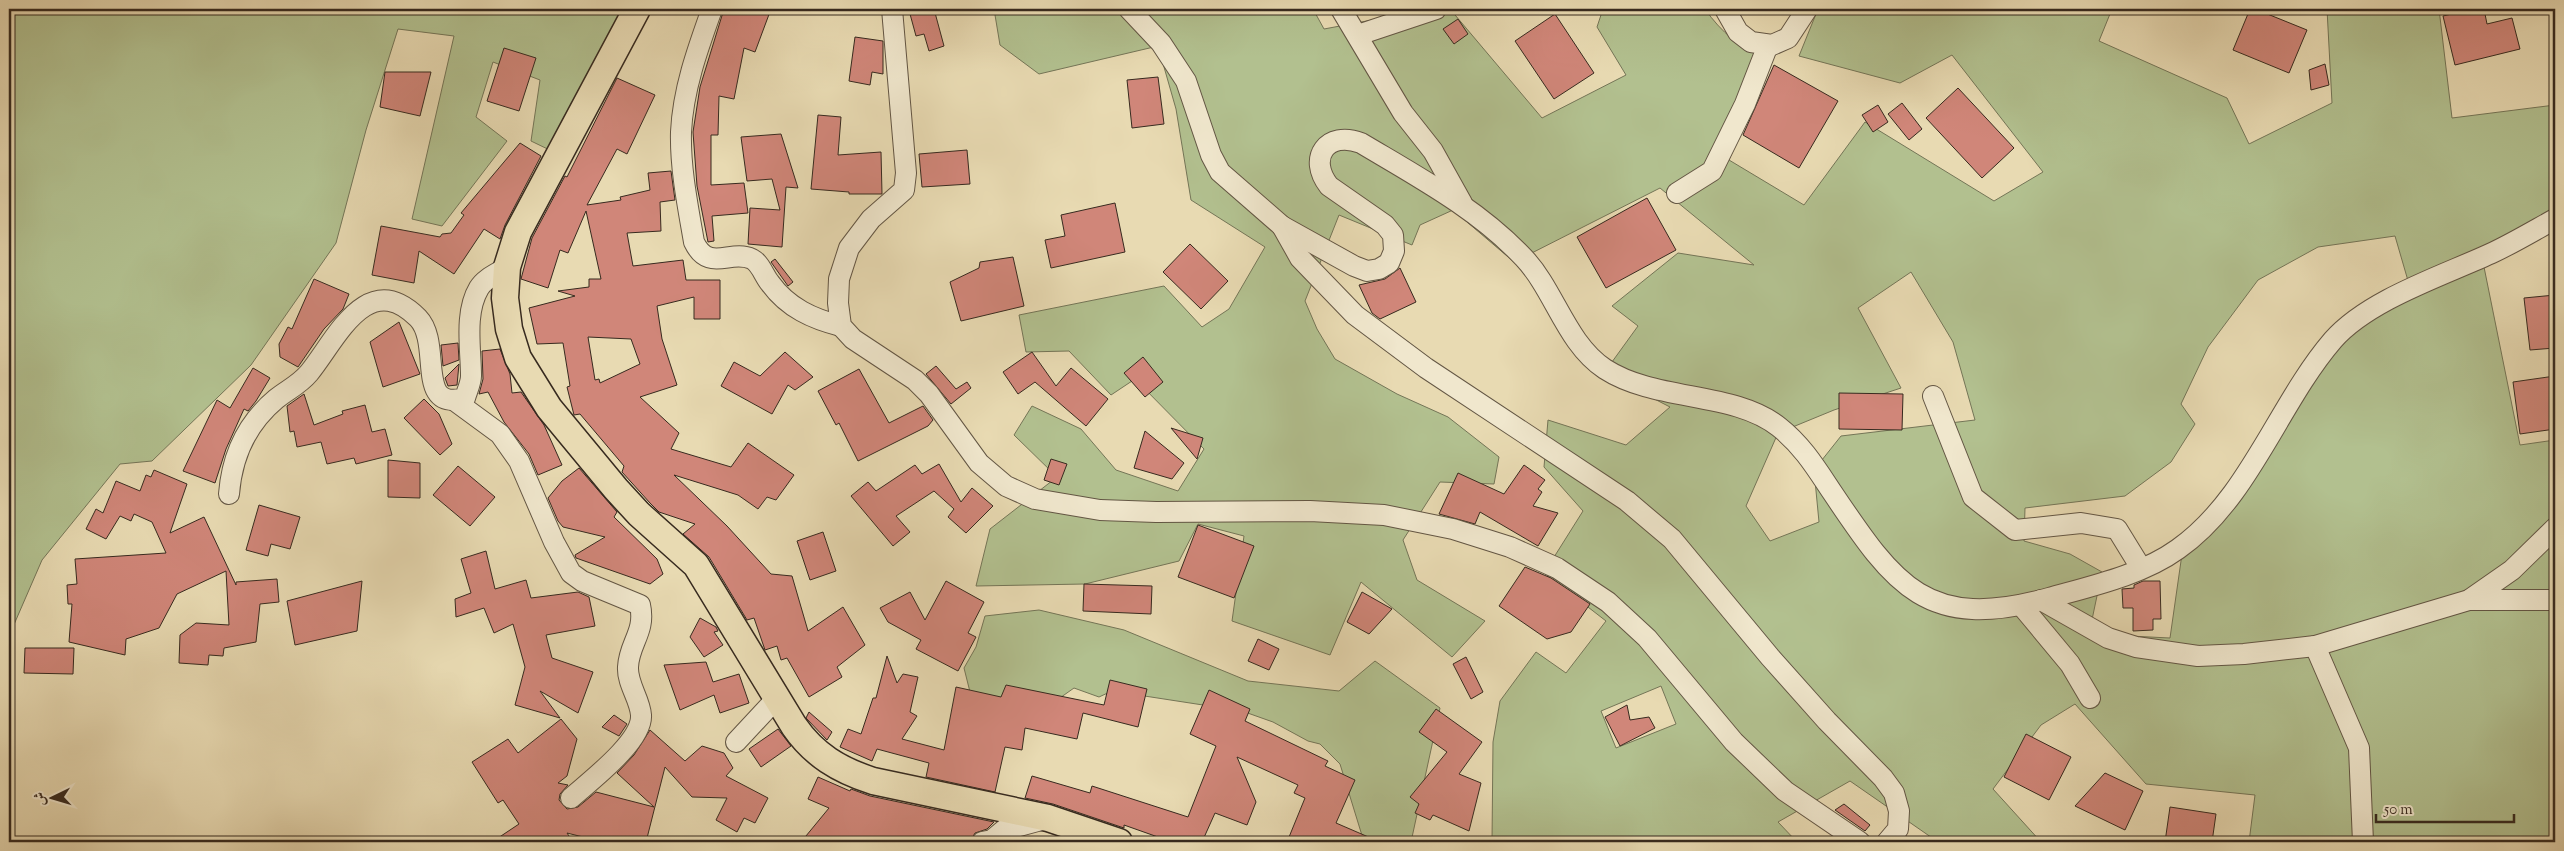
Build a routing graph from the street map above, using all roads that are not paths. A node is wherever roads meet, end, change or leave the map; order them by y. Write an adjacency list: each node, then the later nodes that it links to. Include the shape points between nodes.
1 (637, 9): 15 (main road, via 518,232)
2 (712, 9): 16 (street, via 690,72 681,131 694,242 699,253 706,257 751,259 790,303 816,320)
3 (892, 9): 16 (street, via 906,174 904,190 871,219 849,248 839,280)
4 (1129, 9): 14 (street, via 1161,43 1186,81 1210,155 1220,172)
5 (1341, 9): 9 (street)
6 (1436, 9): 9 (street)
7 (1724, 9): 10 (street, via 1738,32 1751,42)
8 (1807, 9): 10 (street, via 1788,38)
9 (1358, 35): 12 (street, via 1403,113 1433,151)
10 (1768, 45): 11 (street, via 1745,104 1712,170)
11 (1677, 193)
12 (1463, 205): 14 (street, via 1361,143 1338,139 1328,142 1323,150 1322,178 1385,225 1393,235 1394,251 1389,263 1367,271); 25 (street, via 1525,259 1581,346 1601,366 1616,375 1662,391 1747,410 1775,423 1806,452 1877,557 1893,574 1929,599 1948,607 1966,609)
13 (2555, 220): 21 (street, via 2385,302 2348,325 2321,356 2217,513 2177,550)
14 (1282, 226): 35 (street, via 1300,258 1355,316 1426,368 1627,501 1672,538 1814,707 1883,778 1894,794 1899,811 1898,829)
15 (507, 268): 18 (street, via 479,287 473,305 469,350 471,378 465,398); 27 (main road, via 505,298 509,329 518,358 549,408 639,514 696,566)
16 (841, 326): 34 (street, via 853,339 915,380 929,394 979,463 1006,486 1035,500 1100,510 1310,511 1384,515 1453,529 1510,547 1557,568 1608,602 1647,638 1734,742 1785,791)
17 (1933, 396): 21 (street, via 1973,496 2015,530 2081,523 2117,529)
18 (455, 401): 19 (street, via 445,399 435,388 429,337 418,318 400,304 379,301 358,309 344,322 308,374 276,399 248,430 236,453); 30 (street, via 500,434 519,461 571,573 582,581 640,605 642,626 628,659 627,670 641,714 639,728 620,753)
19 (229, 494)
20 (2555, 528): 23 (street, via 2512,570)
21 (2142, 568): 22 (street)
22 (2041, 600): 25 (street); 26 (street, via 2108,638 2136,647 2198,656)
23 (2469, 600): 24 (street); 26 (street)
24 (2555, 600)
25 (2021, 605): 28 (street, via 2070,664)
26 (2315, 646): 36 (street, via 2359,748)
27 (777, 698): 29 (street); 31 (main road, via 806,743 848,773)
28 (2090, 698)
29 (736, 742)
30 (571, 798)
31 (1048, 818): 32 (street, via 1004,830 992,840); 33 (main road)
32 (982, 842)
33 (1119, 842)
34 (1860, 842)
35 (1887, 842)
36 (2363, 842)

